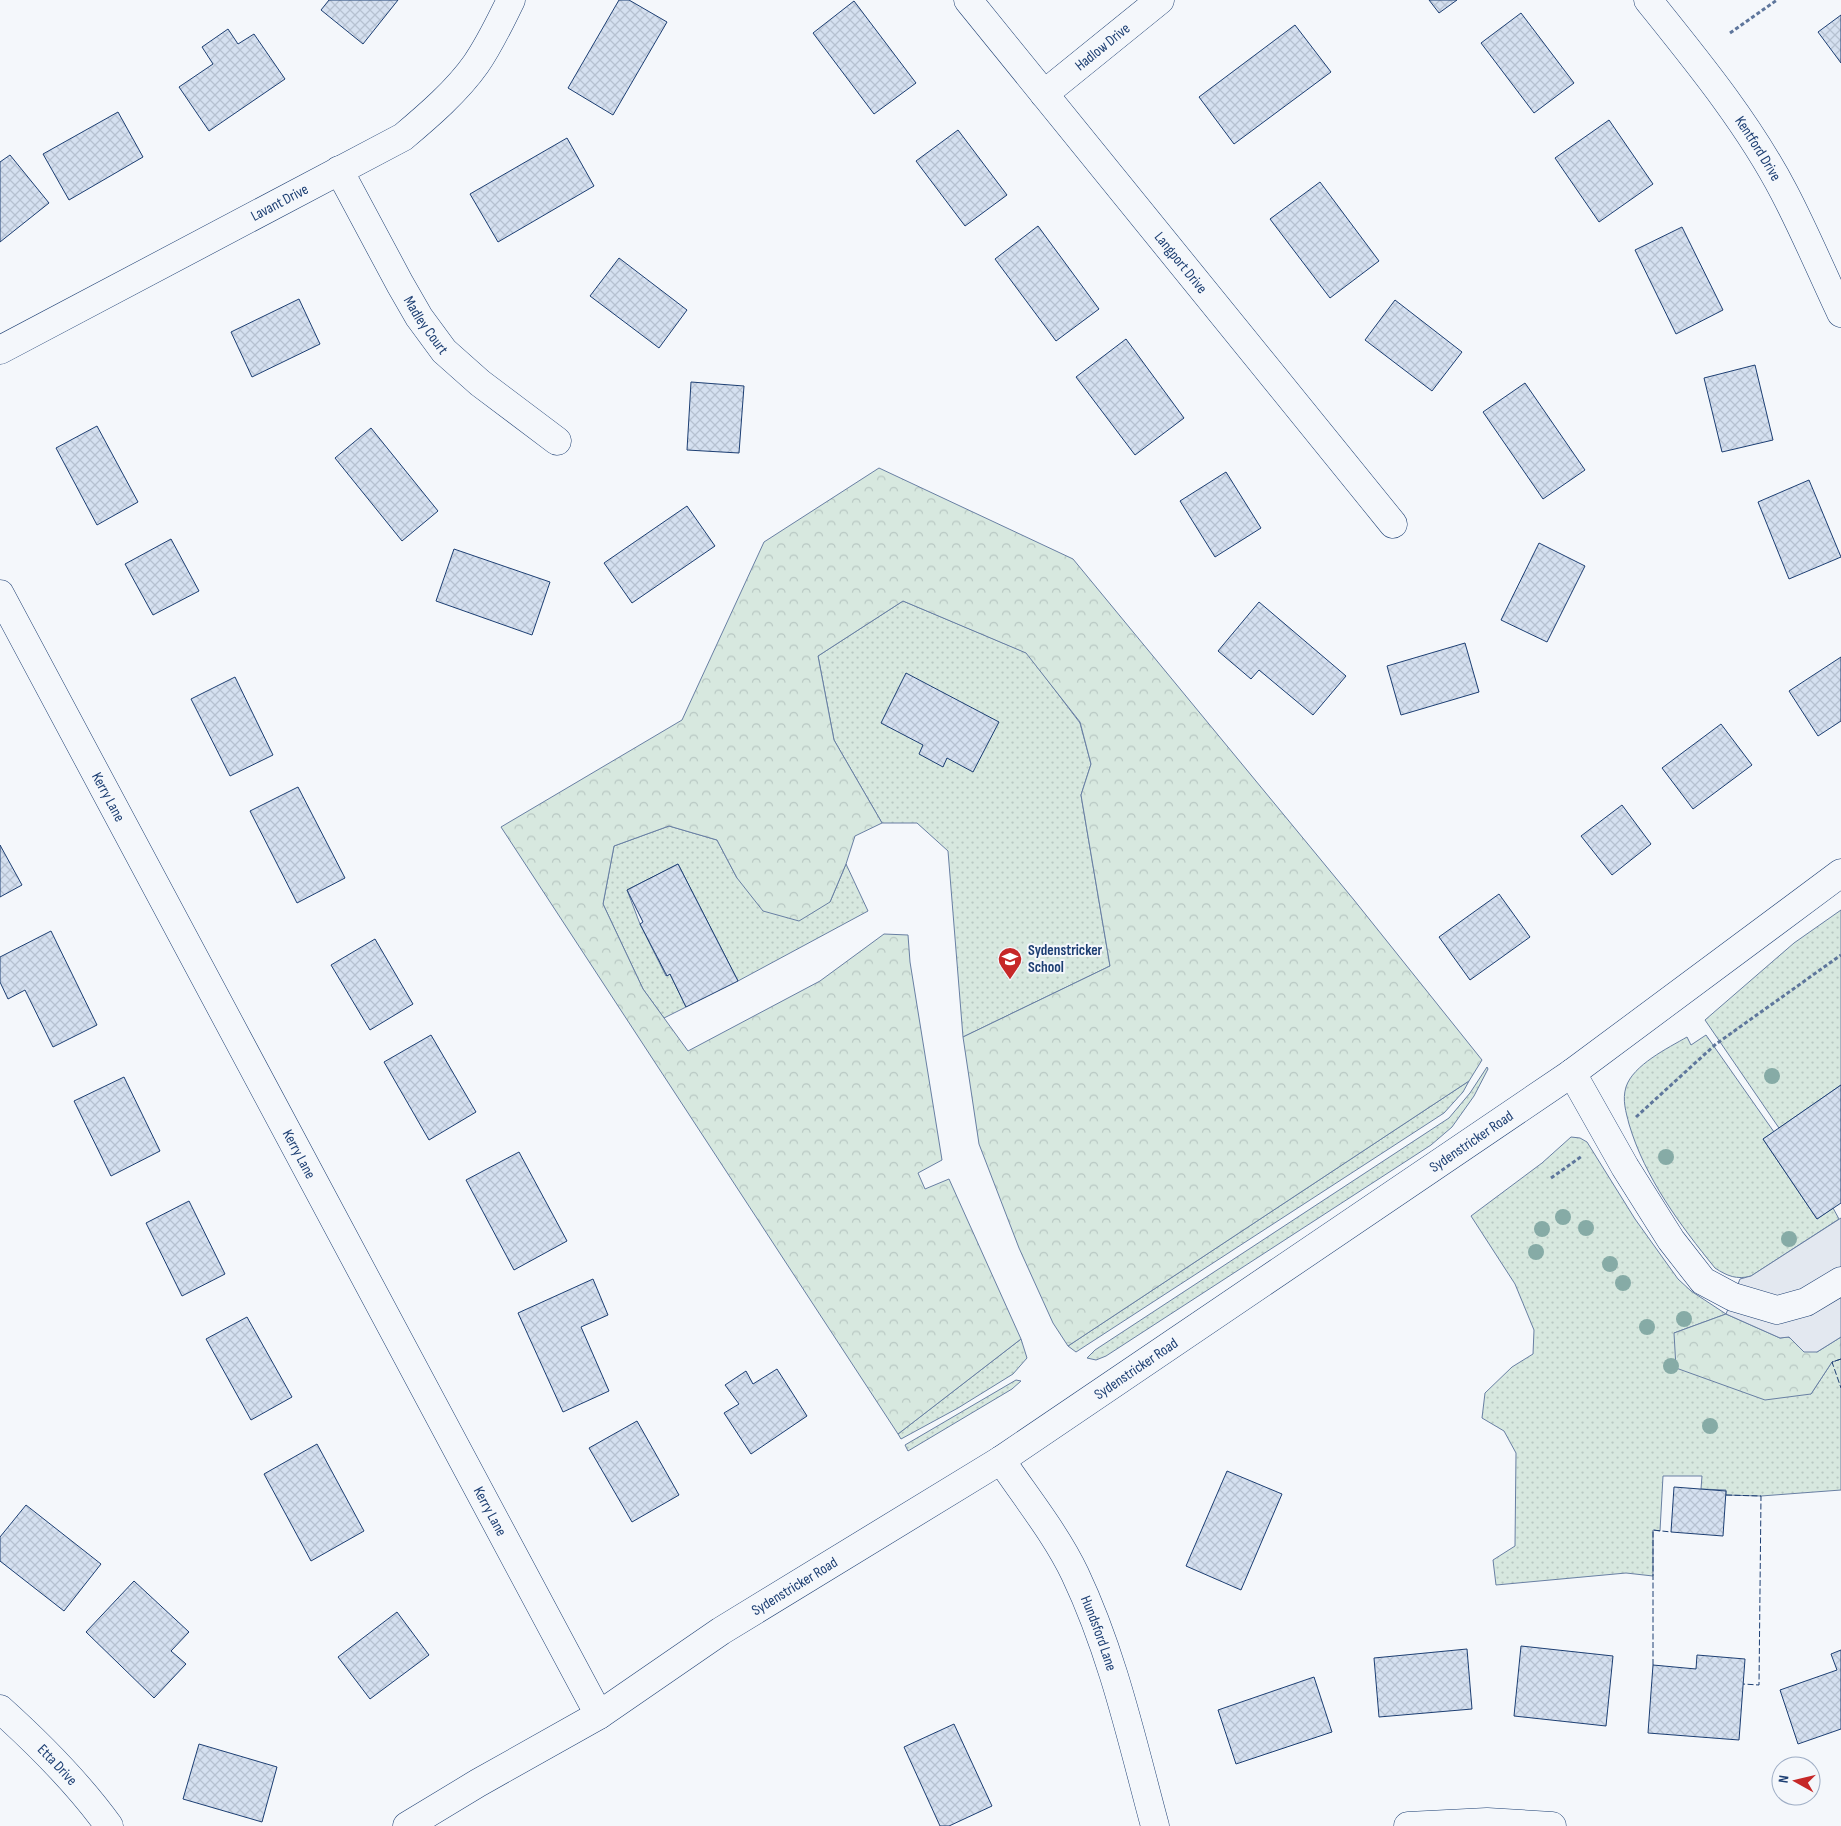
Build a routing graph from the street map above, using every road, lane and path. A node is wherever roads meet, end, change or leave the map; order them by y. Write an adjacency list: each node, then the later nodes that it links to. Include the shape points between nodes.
1 (511, 0): 8 (street, Lavant Drive, via 476,65 436,110 403,137)
2 (968, 0): 7 (street, Langport Drive)
3 (1160, 0): 7 (street, Hadlow Drive)
4 (1648, 0): 9 (street, Kentford Drive, via 1700,64 1744,126 1784,192)
5 (1776, 0): 6 (path)
6 (1730, 33)
7 (1044, 94): 12 (street, Langport Drive)
8 (339, 170): 10 (street, Lavant Drive); 11 (street, Madley Court, via 419,317 444,350 480,383)
9 (1841, 313)
10 (0, 350)
11 (557, 441)
12 (1393, 524)
13 (0, 594): 23 (street, Kerry Lane)
14 (1841, 873): 16 (street, Sydenstricker Road)
15 (1841, 955): 17 (path, via 1716,1044)
16 (1572, 1073): 20 (street, via 1630,1175 1671,1240 1703,1281 1733,1297 1777,1310 1806,1302); 21 (street, Sydenstricker Road)
17 (1629, 1123)
18 (1583, 1156): 19 (path)
19 (1551, 1178)
20 (1841, 1281)
21 (1001, 1460): 23 (street, Sydenstricker Road, via 721,1631); 26 (street, Hundsford Lane, via 1074,1572 1095,1618 1109,1656)
22 (0, 1709): 24 (street, Etta Drive, via 37,1743)
23 (599, 1715): 25 (street, Sydenstricker Road)
24 (109, 1826)
25 (407, 1826)
26 (1155, 1826)
27 (1408, 1826): 28 (street, via 1487,1822)
28 (1552, 1826)

